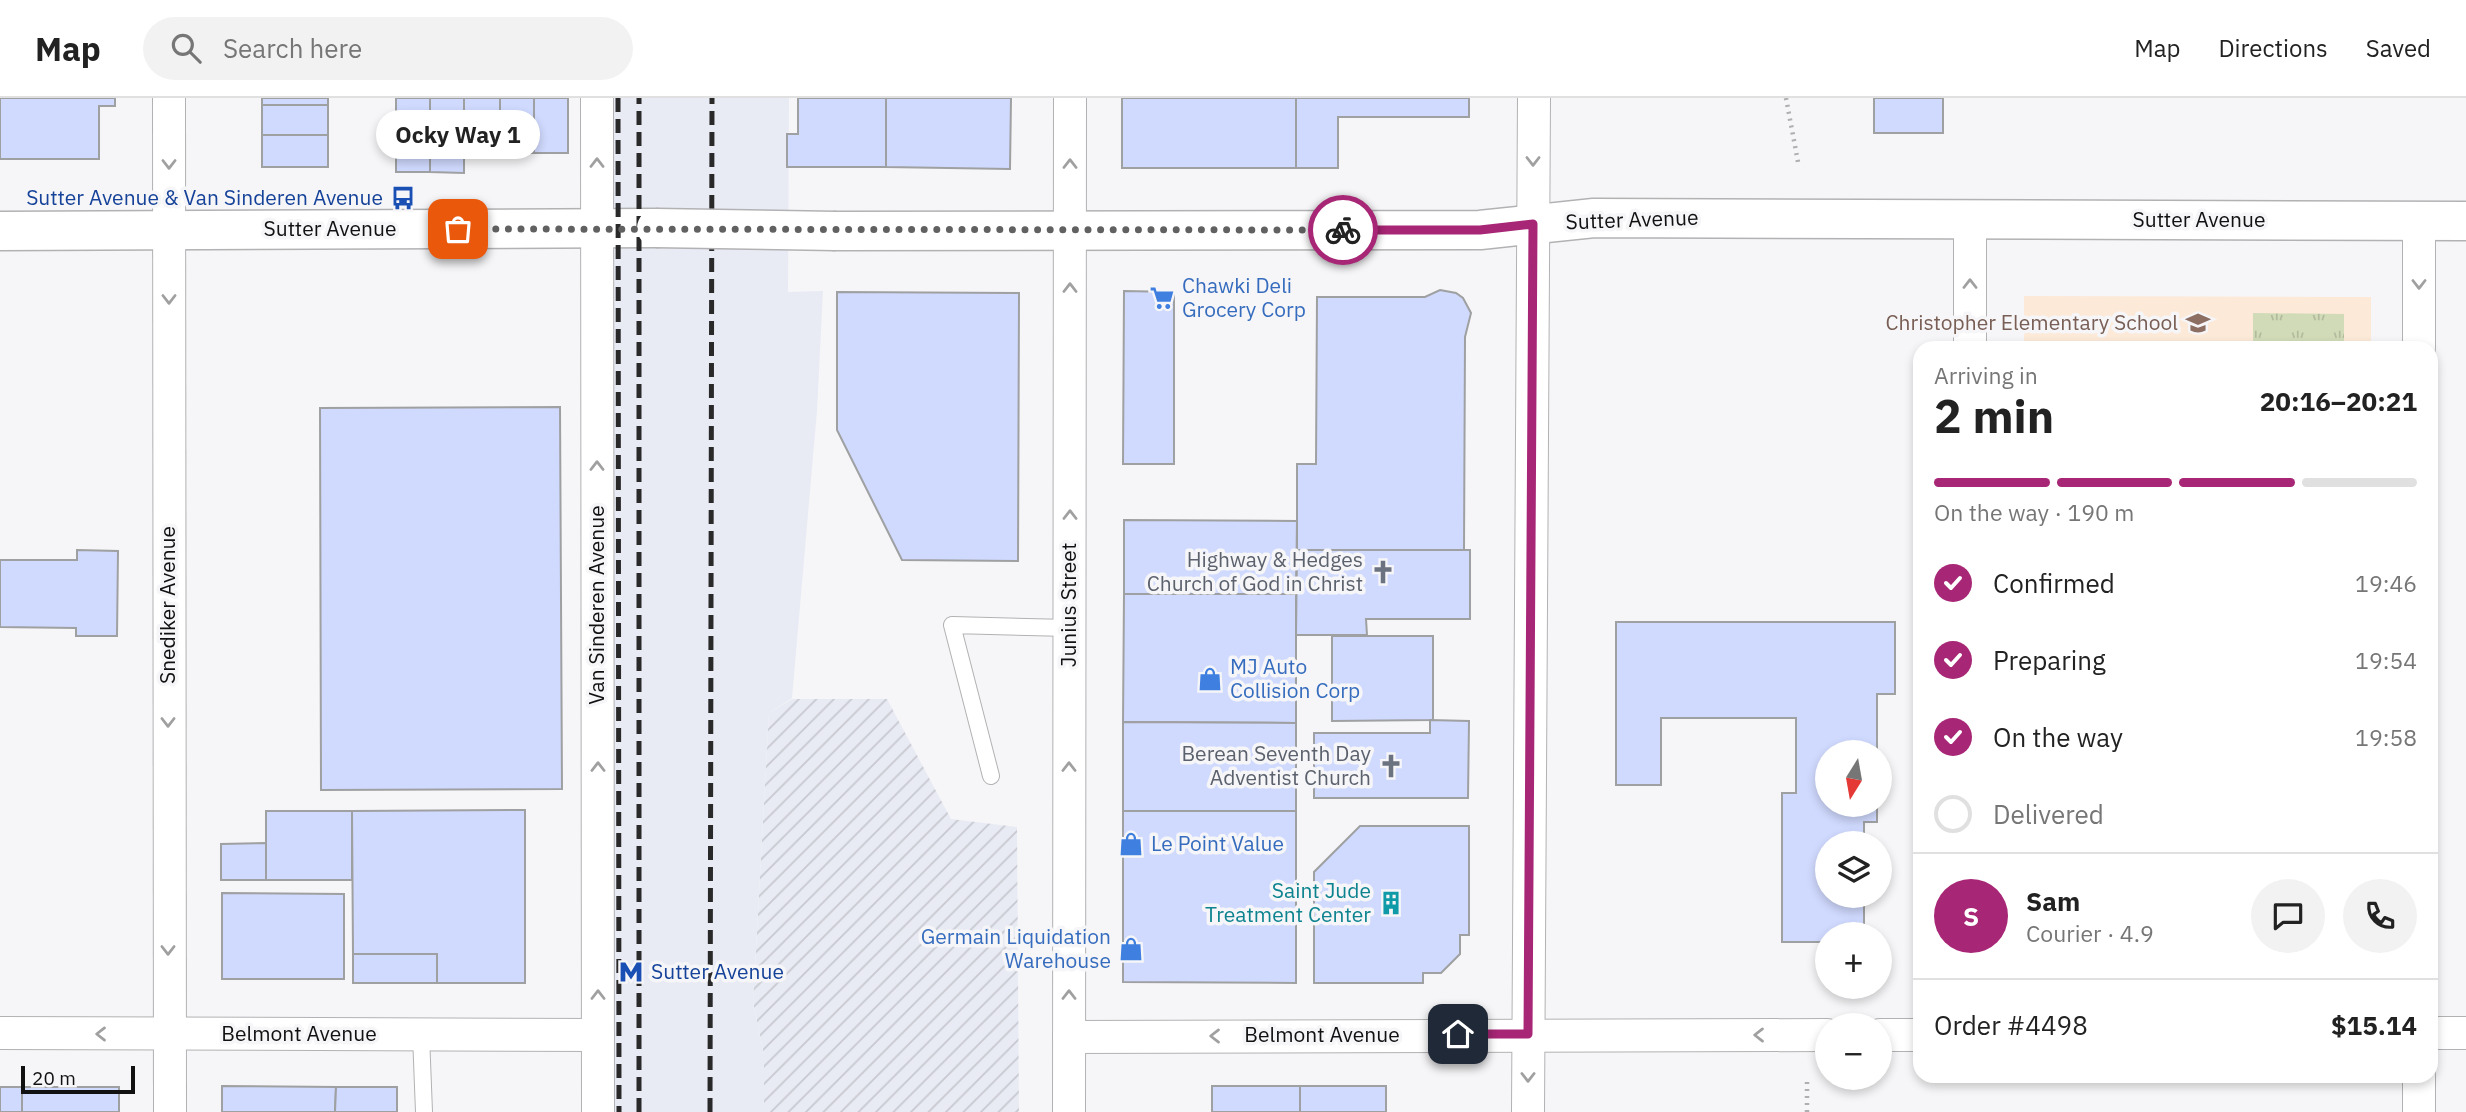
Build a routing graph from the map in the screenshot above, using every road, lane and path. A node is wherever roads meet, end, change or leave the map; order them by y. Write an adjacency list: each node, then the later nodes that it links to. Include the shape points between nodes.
1 (169, 98): 14 (street, Snediker Avenue, one-way to 14)
2 (597, 98): 11 (street, Van Sinderen Avenue, one-way to 2)
3 (1070, 98): 12 (street, Junius Street, one-way to 3)
4 (1534, 98): 10 (street, one-way to 10)
5 (1786, 98): 6 (path)
6 (1798, 162)
7 (1970, 219): 8 (street, Sutter Avenue); 10 (street, Sutter Avenue, via 1594,218); 15 (street, one-way to 7)
8 (2419, 220): 9 (street, Sutter Avenue); 16 (street, one-way to 16)
9 (2466, 220)
10 (1533, 224): 12 (street, Sutter Avenue, via 1480,230); 23 (street)
11 (597, 227): 12 (street, Sutter Avenue, bridge); 14 (street, Sutter Avenue); 25 (street, Van Sinderen Avenue, one-way to 11)
12 (1070, 230): 17 (street, Junius Street, one-way to 12)
13 (0, 231): 14 (street, Sutter Avenue)
14 (169, 231): 22 (street, Snediker Avenue, one-way to 22)
15 (1970, 341)
16 (2420, 341)
17 (1069, 628): 18 (lane, via 952,625); 29 (street, Junius Street, one-way to 17)
18 (991, 776)
19 (0, 1033): 22 (street, Belmont Avenue, one-way to 19)
20 (2438, 1033): 21 (street)
21 (2466, 1033)
22 (170, 1034): 24 (street, Belmont Avenue); 32 (street, Snediker Avenue)
23 (1528, 1034): 26 (street, Belmont Avenue, one-way to 23); 29 (street, Belmont Avenue, one-way to 29); 36 (street, one-way to 36)
24 (421, 1035): 25 (street, Belmont Avenue); 33 (lane)
25 (598, 1035): 34 (street, Van Sinderen Avenue)
26 (1815, 1035)
27 (1892, 1035): 28 (street)
28 (1913, 1035)
29 (1069, 1037): 35 (street, Junius Street)
30 (1807, 1078): 37 (path)
31 (2419, 1083): 38 (street)
32 (170, 1112)
33 (424, 1112)
34 (598, 1112)
35 (1069, 1112)
36 (1528, 1112)
37 (1807, 1112)
38 (2420, 1112)

